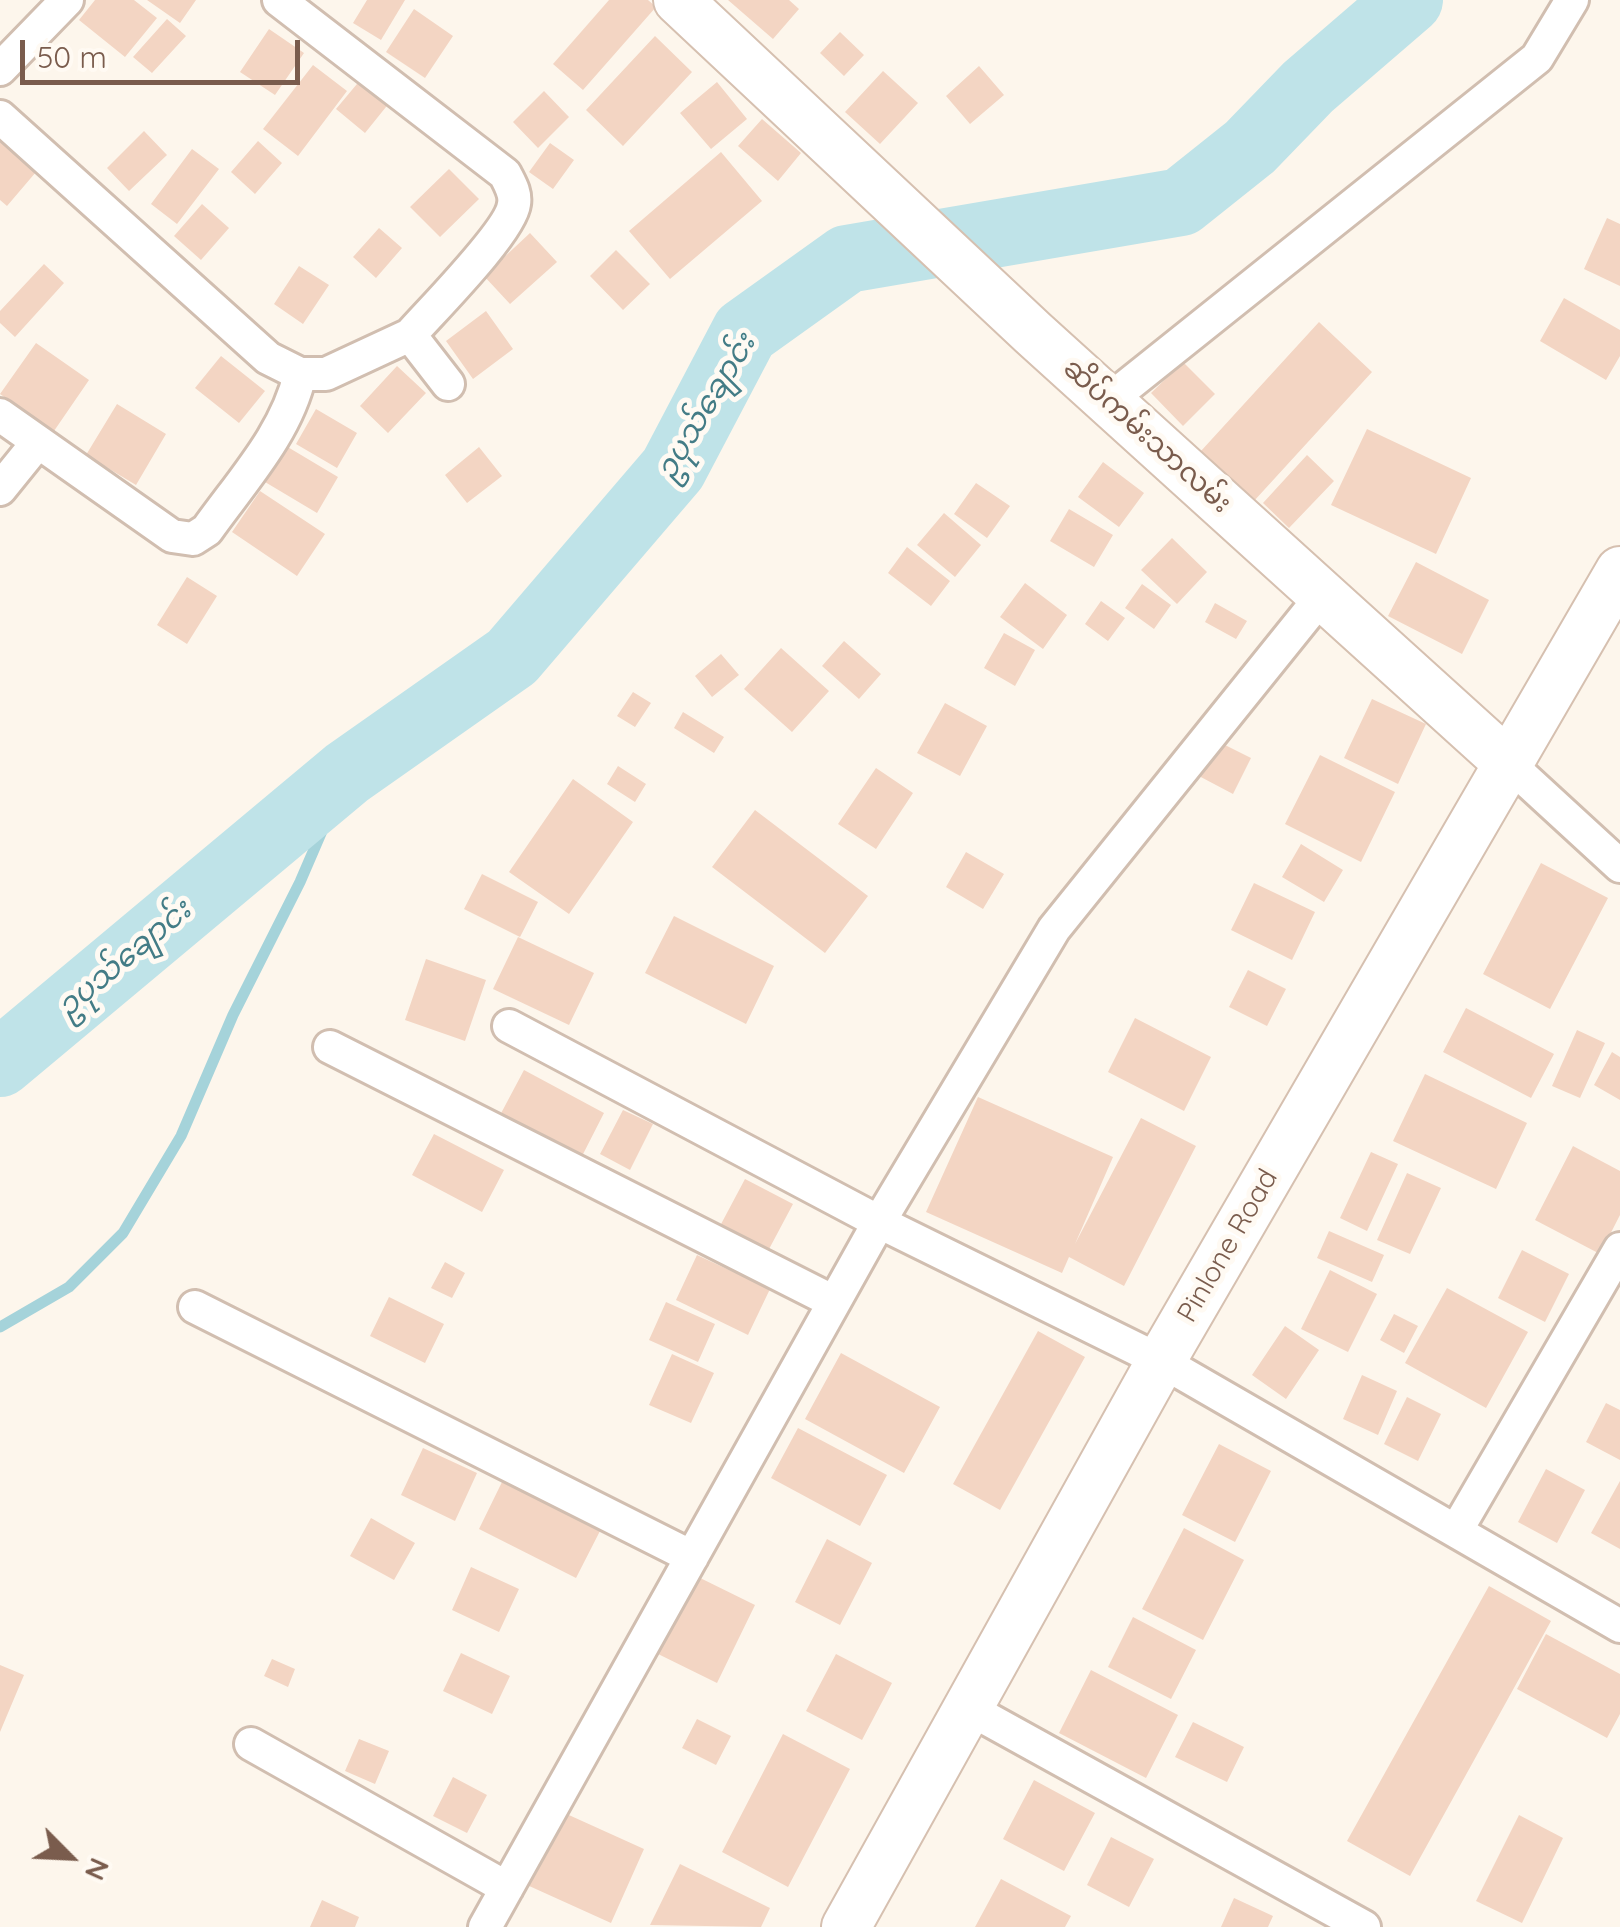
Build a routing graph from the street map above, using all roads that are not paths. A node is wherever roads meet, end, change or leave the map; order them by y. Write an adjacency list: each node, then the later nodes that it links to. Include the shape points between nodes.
1 (67, 0): 5 (street)
2 (279, 0): 7 (street, via 505,174 513,190 514,207 502,229)
3 (678, 0): 10 (street, ဆိပ်ကမ်းသာလမ်း)
4 (1572, 0): 10 (street, via 1537,58)
5 (0, 69)
6 (0, 117): 8 (street, via 268,358)
7 (410, 335): 8 (street, via 326,374); 9 (street)
8 (300, 374): 12 (street, via 280,426 207,530 193,539 172,536)
9 (448, 384)
10 (1108, 401): 15 (street, ဆိပ်ကမ်းသာလမ်း)
11 (0, 415): 12 (street)
12 (38, 442): 13 (street)
13 (0, 489)
14 (1620, 571): 16 (street, Pinlone Road)
15 (1322, 596): 16 (street, ဆိပ်ကမ်းသာလမ်း); 20 (street, via 1054,929)
16 (1509, 764): 17 (street, ဆိပ်ကမ်းသာလမ်း); 24 (street, Pinlone Road)
17 (1620, 866)
18 (508, 1026): 20 (street)
19 (330, 1047): 22 (street)
20 (878, 1222): 22 (street); 24 (street)
21 (1620, 1249): 25 (street)
22 (834, 1302): 26 (street)
23 (194, 1307): 26 (street)
24 (1161, 1360): 25 (street); 28 (street, Pinlone Road)
25 (1456, 1531): 27 (street)
26 (692, 1557): 30 (street)
27 (1620, 1626)
28 (966, 1707): 32 (street, Pinlone Road); 33 (street)
29 (251, 1744): 30 (street)
30 (507, 1888): 31 (street)
31 (486, 1927)
32 (846, 1927)
33 (1364, 1927)

